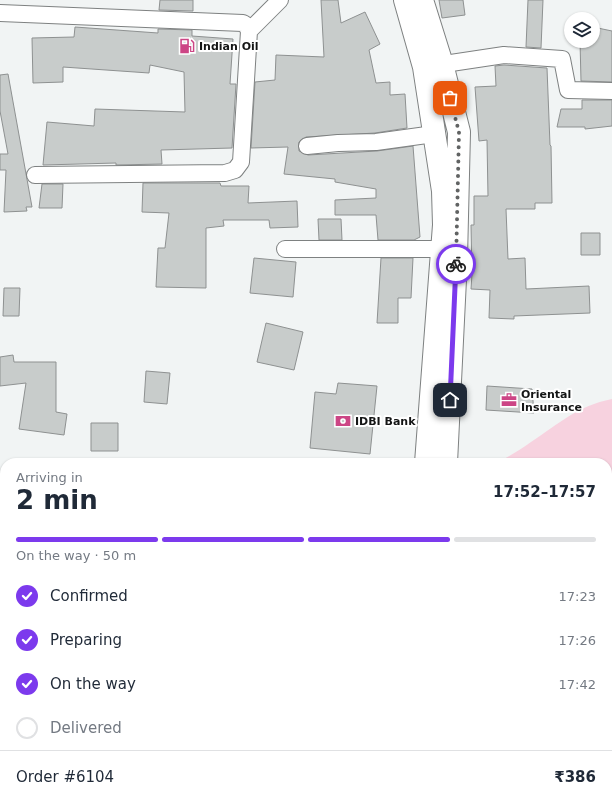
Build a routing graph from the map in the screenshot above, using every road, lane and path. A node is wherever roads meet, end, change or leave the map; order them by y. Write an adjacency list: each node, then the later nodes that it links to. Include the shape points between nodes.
1 (280, 0): 5 (street)
2 (405, 0): 6 (main road)
3 (422, 0): 6 (main road)
4 (0, 13): 5 (street, via 243,23)
5 (249, 31): 10 (street, via 241,162 235,170 225,173)
6 (433, 65): 7 (street, via 504,55 562,59 568,90); 8 (main road); 14 (main road, via 459,132)
7 (612, 91)
8 (434, 134): 9 (street, via 376,142); 12 (main road, via 443,192)
9 (307, 146)
10 (36, 175)
11 (285, 249): 12 (street)
12 (442, 249): 13 (main road)
13 (426, 458)
14 (446, 458)

